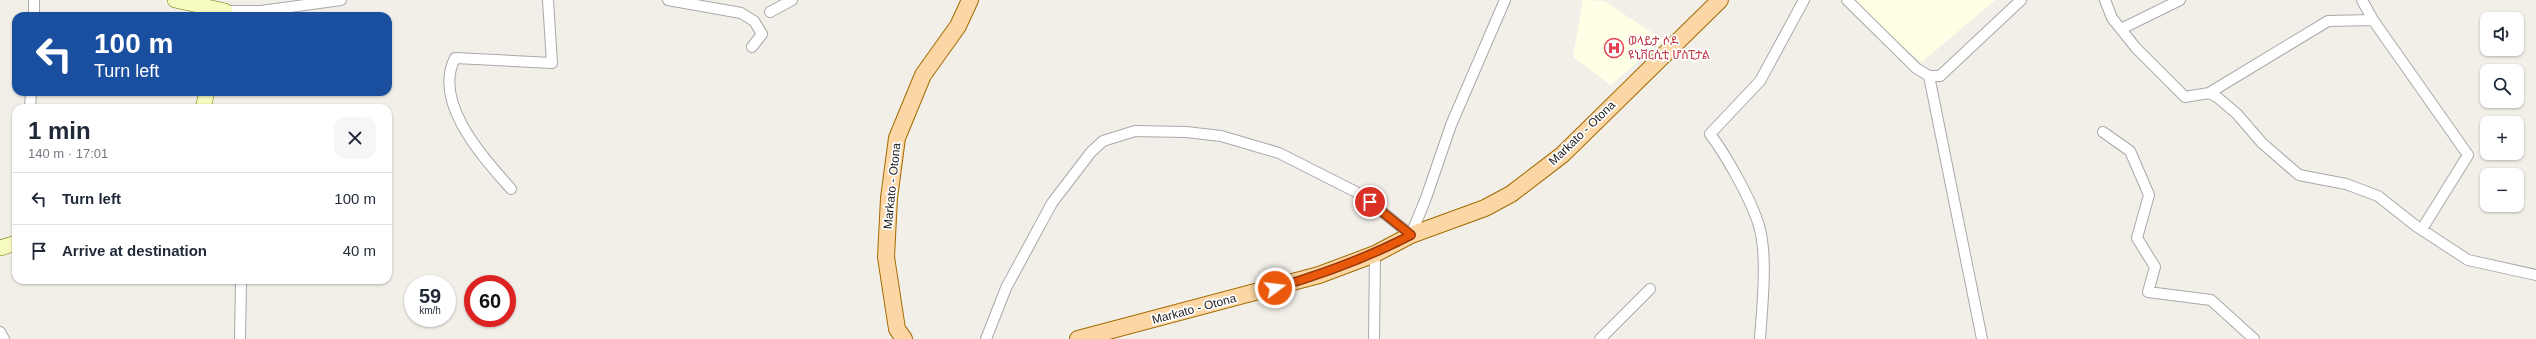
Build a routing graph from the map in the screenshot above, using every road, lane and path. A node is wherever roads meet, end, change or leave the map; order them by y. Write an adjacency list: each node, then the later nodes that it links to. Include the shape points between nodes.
1 (34, 0): 17 (street)
2 (175, 0): 16 (street)
3 (341, 0): 16 (street, via 261,11)
4 (548, 0): 25 (street, via 552,62 455,58 450,68 455,112 489,163)
5 (668, 0): 21 (street, via 741,13 754,21 762,34)
6 (792, 0): 18 (street)
7 (970, 0): 37 (main road, Markato - Otona, via 958,26 923,75 897,138 889,198 886,257 897,329)
8 (1505, 0): 27 (street, via 1451,125)
9 (1720, 0): 27 (main road, Markato - Otona, via 1562,155 1523,186 1484,208)
10 (1804, 0): 42 (street, via 1760,81 1710,134 1749,203 1759,227 1762,271)
11 (1847, 0): 22 (street, via 1916,68)
12 (2021, 0): 22 (street, via 1945,72 1940,76)
13 (2105, 0): 20 (street, via 2112,18)
14 (2180, 0): 20 (street)
15 (2362, 0): 19 (street)
16 (225, 9)
17 (34, 12)
18 (770, 12)
19 (2373, 20): 23 (street, via 2328,21); 26 (street, via 2468,155)
20 (2121, 29): 23 (street, via 2136,48 2184,96)
21 (752, 47)
22 (1929, 76): 43 (street)
23 (2209, 93): 26 (street, via 2237,114 2262,143 2299,175 2346,184 2378,196)
24 (2103, 132): 44 (street, via 2130,151 2149,195 2136,238 2155,266 2148,292 2211,300)
25 (511, 189)
26 (2422, 229): 31 (street, via 2468,260)
27 (1411, 235): 30 (main road, Markato - Otona); 38 (street, via 1360,194 1280,153 1222,136 1135,131 1103,141 1091,152 1052,203 1006,288)
28 (12, 244): 29 (street)
29 (0, 248)
30 (1375, 254): 39 (main road, Markato - Otona, via 1319,275); 40 (street)
31 (2536, 275)
32 (241, 284): 36 (street)
33 (1650, 289): 41 (street)
34 (0, 332): 35 (street)
35 (4, 339)
36 (240, 339)
37 (904, 339)
38 (986, 339)
39 (1078, 339)
40 (1374, 339)
41 (1600, 339)
42 (1760, 339)
43 (1982, 339)
44 (2254, 339)

